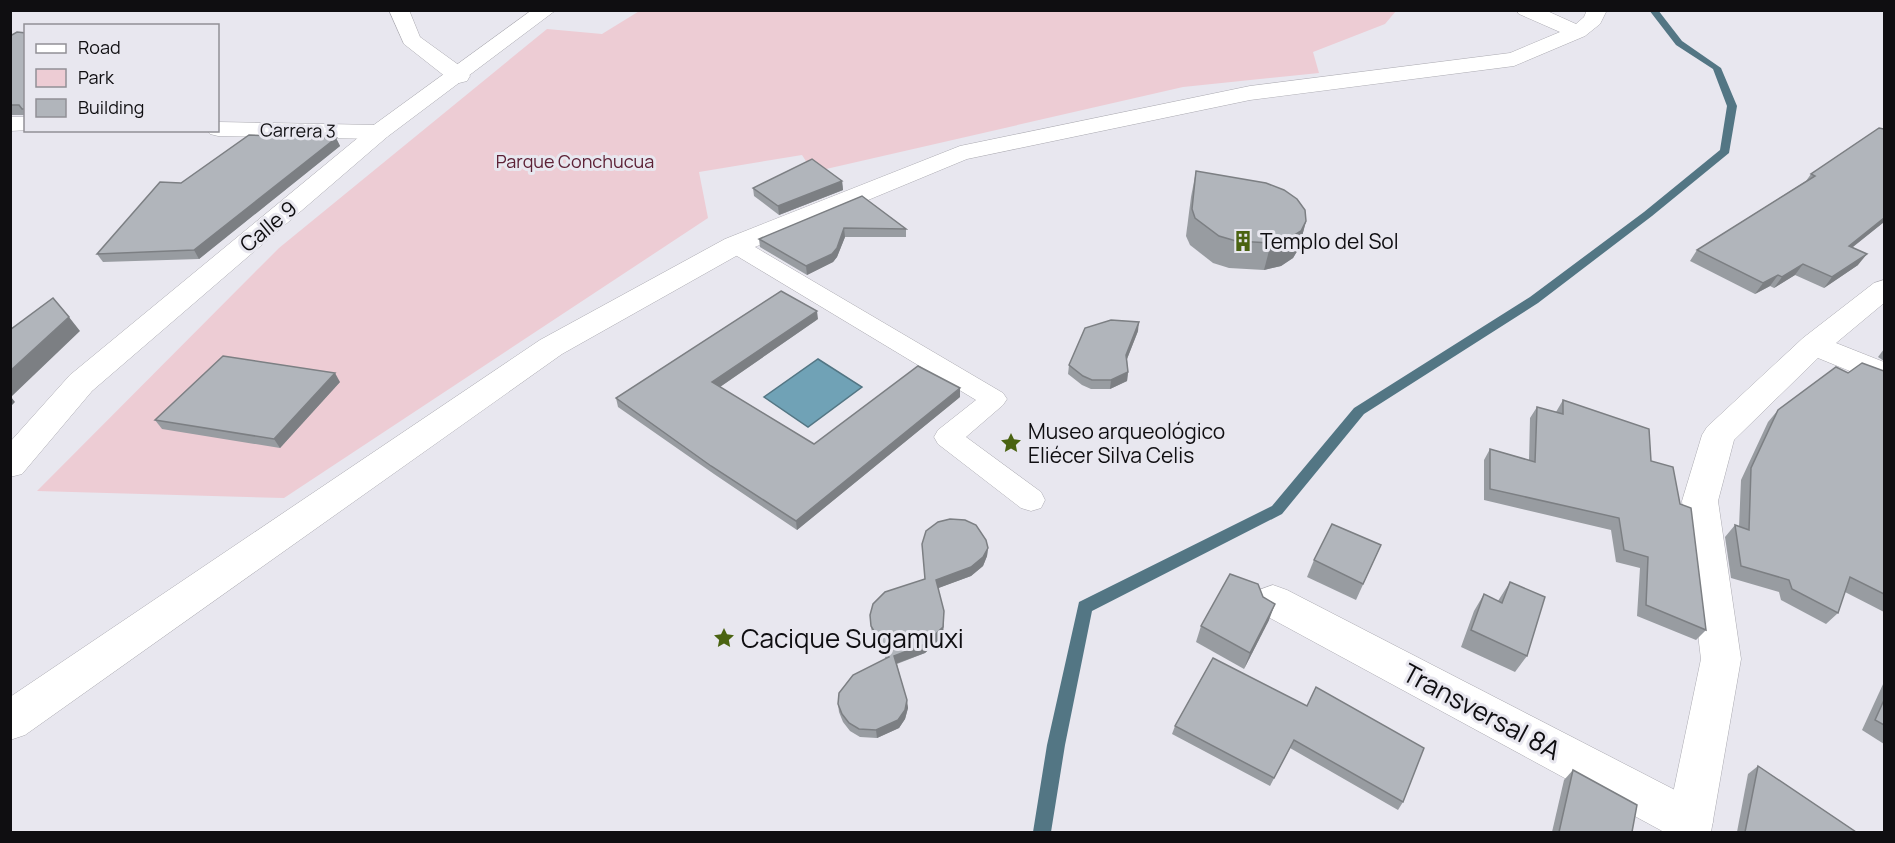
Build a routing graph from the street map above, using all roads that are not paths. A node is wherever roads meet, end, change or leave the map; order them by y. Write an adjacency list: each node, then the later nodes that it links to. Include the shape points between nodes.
1 (399, 10): 5 (street, via 411,40)
2 (546, 10): 5 (street, Calle 9)
3 (1526, 10): 4 (street)
4 (1588, 21): 8 (street, via 1514,59 1250,93 960,153)
5 (459, 76): 7 (street, Calle 9)
6 (219, 129): 7 (street, Carrera 3)
7 (379, 132): 12 (street, Calle 9, via 81,383)
8 (735, 246): 13 (lane, via 994,399 948,437); 15 (street, via 551,347)
9 (1884, 289): 10 (street)
10 (1814, 345): 11 (street); 16 (street, via 1719,435 1700,501 1721,658)
11 (1884, 374)
12 (10, 465)
13 (1031, 500)
14 (1274, 601): 16 (street, Transversal 8A)
15 (10, 721)
16 (1689, 827)

